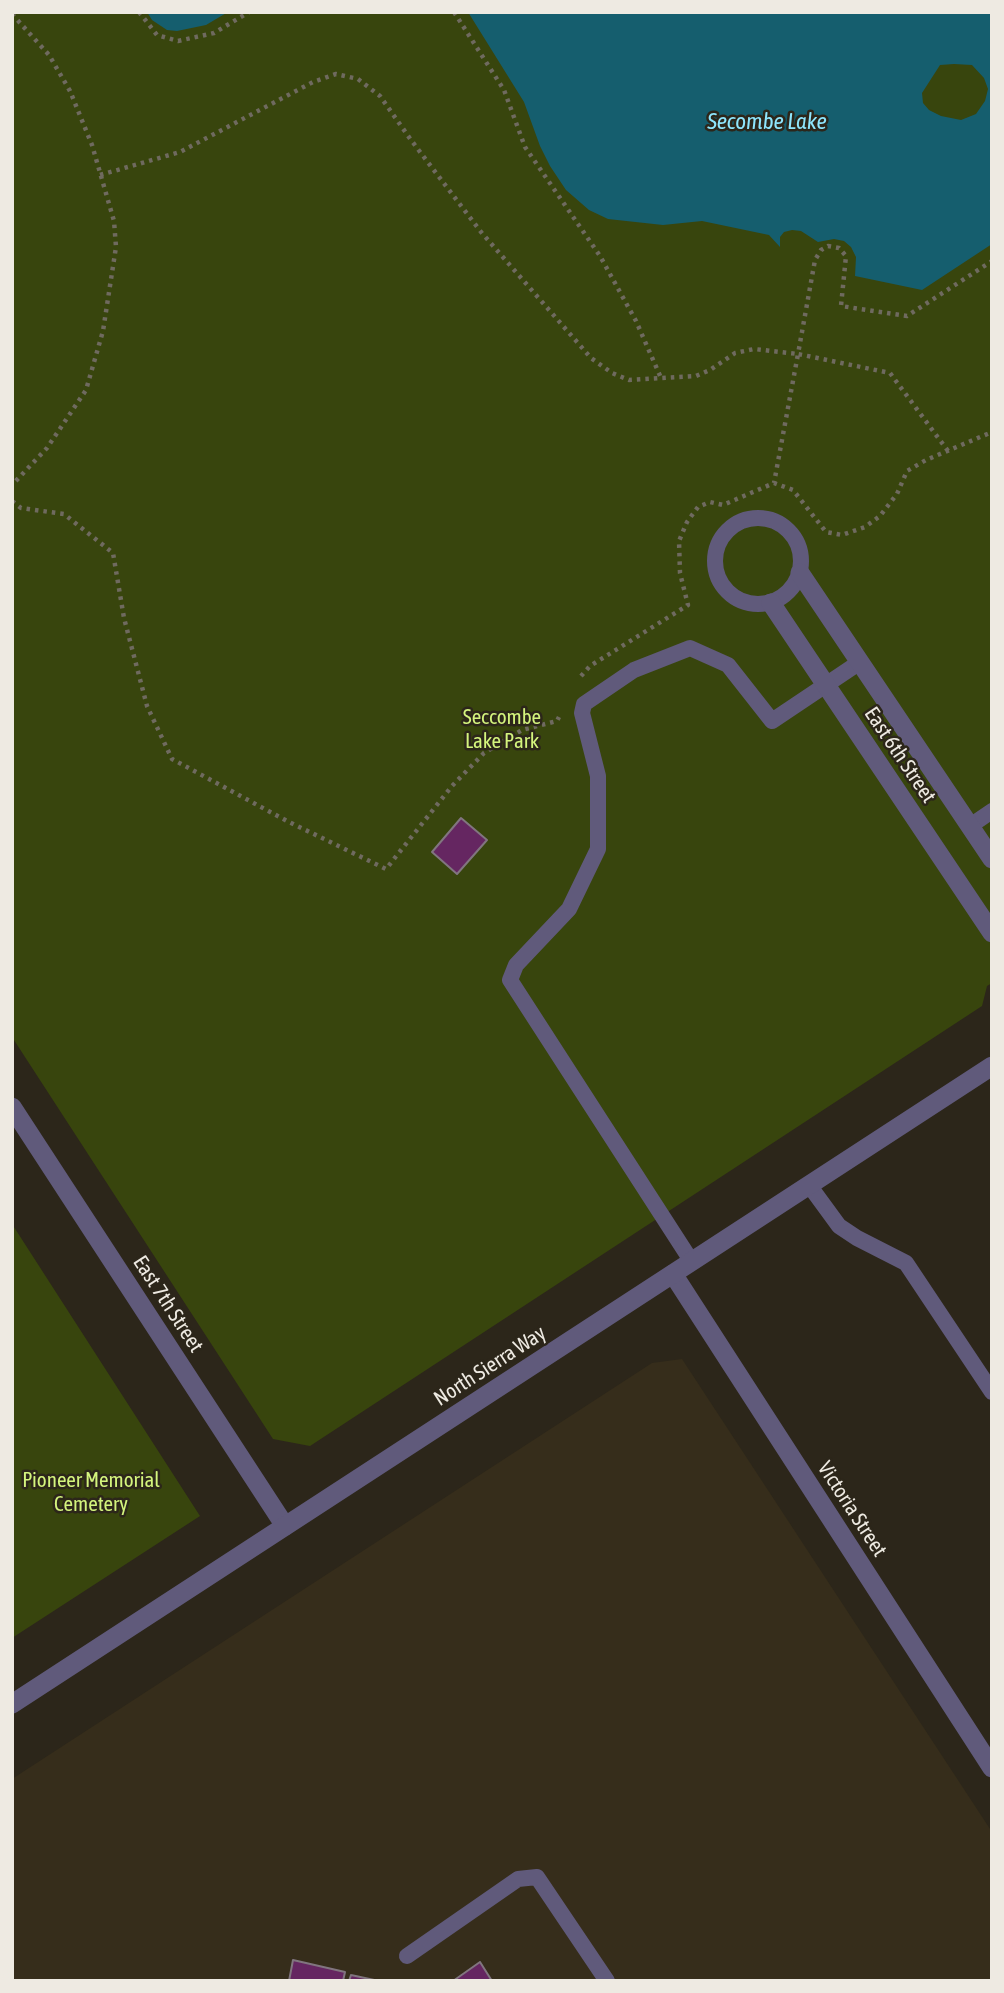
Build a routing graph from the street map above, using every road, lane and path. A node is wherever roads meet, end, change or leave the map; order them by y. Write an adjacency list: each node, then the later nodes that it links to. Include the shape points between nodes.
1 (139, 12): 2 (path, via 157,35 178,41 214,33)
2 (249, 12)
3 (454, 12): 8 (path, via 504,90 525,147 600,257)
4 (12, 13): 5 (path, via 49,55 70,91)
5 (100, 175): 8 (path, via 180,152 324,78 336,74 358,79 380,96 481,232 591,358 629,380); 12 (path, via 114,221 116,247 103,331 86,390 47,448)
6 (992, 261): 7 (path, via 907,316 841,306 846,256 828,246 815,260)
7 (798, 354): 8 (path, via 754,349 736,353 695,376); 10 (path, via 890,373); 11 (path)
8 (661, 378)
9 (992, 432): 10 (path)
10 (948, 451): 11 (path, via 907,471 880,516 842,535 826,532 793,490)
11 (774, 483): 17 (path, via 723,505 710,502 698,507 679,541 688,605 590,666)
12 (12, 485)
13 (12, 501): 19 (path, via 22,508 64,513 113,553 147,706 172,759 386,869 484,752 522,730 557,721)
14 (800, 573): 15 (lane, via 794,586); 15 (lane, via 798,545 780,523 752,518 727,530 715,556 721,584 743,602); 16 (street, East 6th Street)
15 (771, 603): 18 (street, East 6th Street)
16 (860, 662): 18 (lane); 21 (street, East 6th Street)
17 (575, 683)
18 (826, 685): 23 (street, East 6th Street); 27 (lane, via 772,721 728,665 691,649 634,670 584,704 582,713 598,776 598,849 569,909 516,965 510,980)
19 (561, 711)
20 (992, 811): 21 (lane)
21 (970, 826): 22 (street, East 6th Street)
22 (992, 859)
23 (992, 933)
24 (992, 1066): 26 (street, North Sierra Way)
25 (12, 1107): 30 (street, East 7th Street)
26 (809, 1185): 27 (street, North Sierra Way); 29 (lane, via 839,1226 906,1264)
27 (692, 1262): 28 (street, North Sierra Way)
28 (673, 1274): 30 (street, North Sierra Way); 32 (street, Victoria Street)
29 (992, 1392)
30 (285, 1526): 31 (street, North Sierra Way)
31 (12, 1704)
32 (992, 1768)
33 (407, 1956): 34 (lane, via 518,1879 537,1877)
34 (607, 1981)

